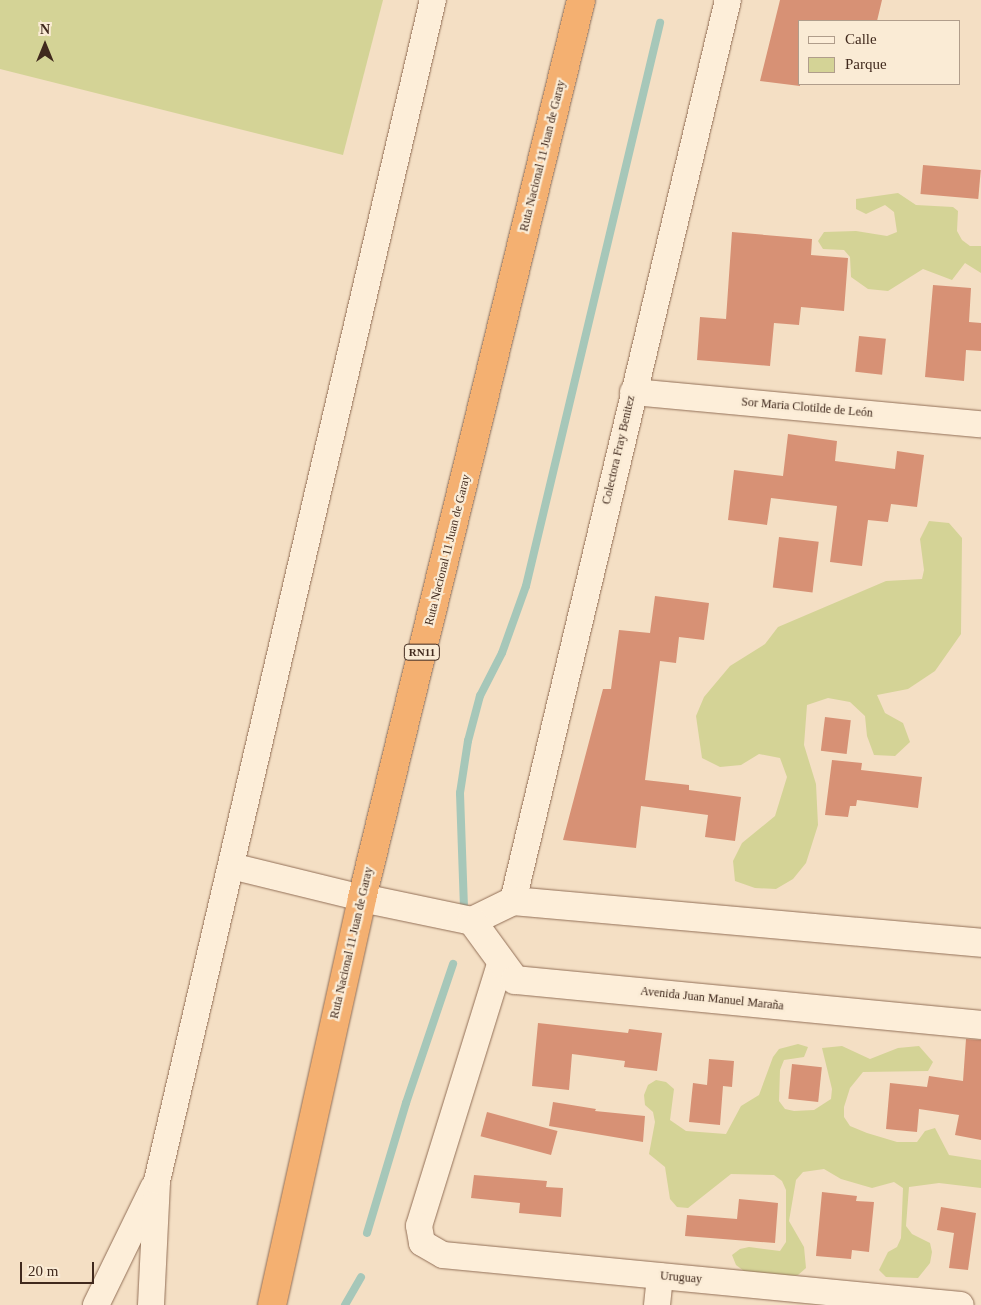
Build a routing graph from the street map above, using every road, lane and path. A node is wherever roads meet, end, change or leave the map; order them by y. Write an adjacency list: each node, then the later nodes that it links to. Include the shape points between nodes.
1 (433, 0): 6 (street)
2 (581, 0): 7 (highway, Ruta Nacional 11 Juan de Garay / RN11)
3 (728, 0): 4 (street, Colectora Fray Benitez)
4 (633, 392): 5 (street, Sor Maria Clotilde de León); 8 (street, Colectora Fray Benitez)
5 (981, 424)
6 (231, 866): 7 (street); 13 (street)
7 (362, 898): 9 (street); 17 (highway, Ruta Nacional 11 Juan de Garay / RN11)
8 (513, 901): 9 (street); 10 (street)
9 (472, 921): 11 (street, Avenida Juan Manuel Maraña)
10 (981, 943)
11 (502, 961): 12 (street, Avenida Juan Manuel Maraña, via 515,980); 14 (street, Uruguay, via 419,1226 422,1242 443,1255)
12 (981, 1025)
13 (157, 1181): 15 (street, via 98,1295); 16 (street)
14 (660, 1276): 18 (street); 19 (street, Uruguay)
15 (96, 1305)
16 (152, 1305)
17 (272, 1305)
18 (657, 1305)
19 (961, 1305)

